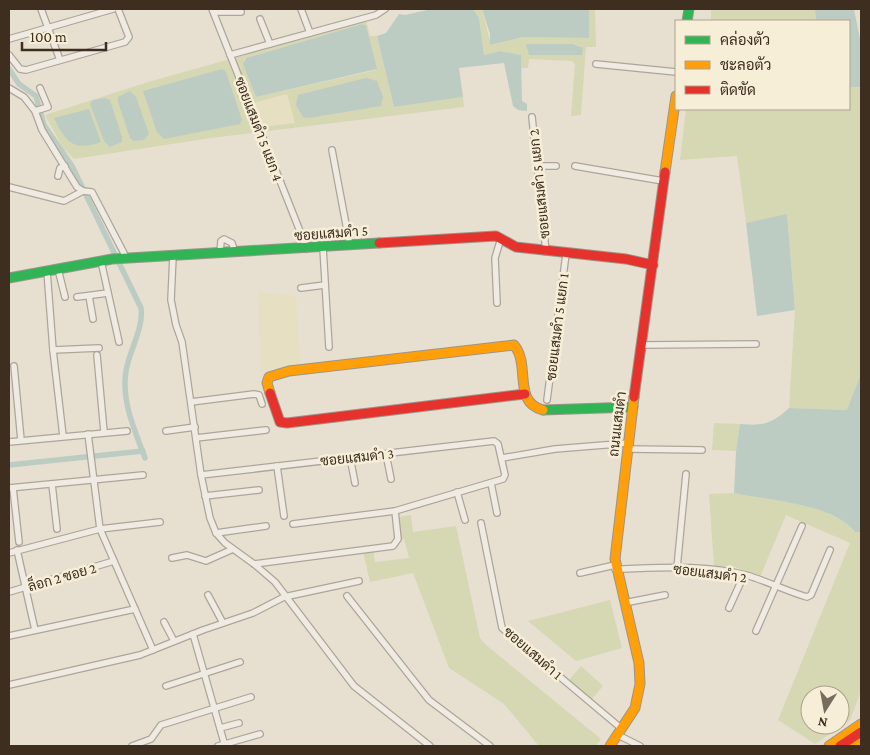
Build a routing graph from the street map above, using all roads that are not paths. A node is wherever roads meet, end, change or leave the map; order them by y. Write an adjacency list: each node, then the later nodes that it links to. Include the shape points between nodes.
1 (41, 9): 9 (street)
2 (113, 9): 9 (street)
3 (118, 9): 15 (street, via 128,37 125,42)
4 (302, 9): 10 (street)
5 (385, 9): 10 (street, via 376,15)
6 (213, 11): 7 (street); 13 (street, ซอยแสมดำ 5 แยก 4)
7 (241, 12)
8 (260, 19): 12 (street)
9 (48, 27): 11 (street); 15 (street)
10 (310, 33): 12 (street)
11 (9, 39)
12 (270, 44): 13 (street)
13 (230, 54): 35 (street, ซอยแสมดำ 5 แยก 4)
14 (9, 55): 15 (street, via 20,69 26,70)
15 (60, 60)
16 (596, 64): 17 (street)
17 (675, 72)
18 (9, 88): 21 (street)
19 (40, 88): 21 (street, via 48,107)
20 (675, 103): 29 (main road, ถนนแสมดำ)
21 (35, 111): 24 (street, via 42,130)
22 (532, 117): 25 (street, ซอยแสมดำ 5 แยก 2)
23 (332, 150): 33 (street)
24 (65, 166): 28 (street, via 60,168); 31 (street, via 77,187)
25 (537, 166): 26 (street); 36 (street, ซอยแสมดำ 5 แยก 2)
26 (556, 166)
27 (575, 166): 29 (street)
28 (58, 176)
29 (663, 182): 43 (main road, ถนนแสมดำ)
30 (9, 187): 31 (street, via 64,201)
31 (83, 191): 41 (street, via 92,192)
32 (501, 238): 33 (main road, ซอยแสมดำ 5); 36 (main road, ซอยแสมดำ 5, via 516,247); 53 (street, via 495,258)
33 (350, 246): 34 (main road, ซอยแสมดำ 5)
34 (323, 248): 35 (main road, ซอยแสมดำ 5); 47 (street)
35 (307, 249): 37 (main road, ซอยแสมดำ 5)
36 (546, 252): 39 (main road, ซอยแสมดำ 5)
37 (235, 253): 38 (main road, ซอยแสมดำ 5); 38 (street, via 230,241 224,239)
38 (220, 254): 40 (main road, ซอยแสมดำ 5)
39 (566, 254): 43 (main road, ซอยแสมดำ 5, via 626,259); 64 (street, ซอยแสมดำ 5 แยก 1)
40 (172, 256): 41 (main road, ซอยแสมดำ 5); 65 (street, via 171,300 182,342)
41 (127, 259): 42 (main road, ซอยแสมดำ 5)
42 (102, 261): 44 (main road, ซอยแสมดำ 5); 49 (street)
43 (653, 265): 57 (main road, ถนนแสมดำ)
44 (58, 269): 45 (main road, ซอยแสมดำ 5); 51 (street)
45 (47, 271): 46 (main road, ซอยแสมดำ 5); 60 (street)
46 (9, 278)
47 (325, 285): 48 (street); 59 (street)
48 (301, 288)
49 (108, 293): 50 (street); 55 (street)
50 (89, 296): 52 (street); 54 (street)
51 (65, 297)
52 (77, 297)
53 (497, 303)
54 (93, 319)
55 (119, 342)
56 (756, 344): 57 (street)
57 (642, 345): 67 (main road, ถนนแสมดำ)
58 (99, 348): 60 (street)
59 (329, 348)
60 (53, 350): 74 (street)
61 (97, 355): 72 (street)
62 (14, 366): 76 (street)
63 (525, 394): 63 (main road, via 519,352 514,345 289,371 274,374 268,383 276,418 287,423); 67 (main road, via 526,402 542,410)
64 (547, 400)
65 (191, 402): 66 (street, via 254,394 259,395); 68 (street)
66 (262, 404)
67 (633, 407): 78 (main road, ถนนแสมดำ)
68 (195, 427): 71 (street); 75 (street)
69 (127, 430): 72 (street)
70 (266, 430): 75 (street)
71 (166, 431)
72 (104, 432): 73 (street)
73 (88, 434): 74 (street); 88 (street)
74 (63, 436): 76 (street)
75 (196, 438): 86 (street)
76 (21, 440): 77 (street)
77 (9, 442)
78 (628, 446): 79 (street); 82 (street, via 555,449); 116 (main road, ถนนแสมดำ)
79 (702, 450)
80 (386, 454): 81 (street, ซอยแสมดำ 3); 82 (street, ซอยแสมดำ 3, via 494,440); 87 (street)
81 (350, 457): 83 (street, ซอยแสมดำ 3); 90 (street)
82 (502, 458): 89 (street, via 505,478)
83 (277, 466): 86 (street, ซอยแสมดำ 3); 98 (street)
84 (686, 474): 117 (street)
85 (143, 475): 88 (street)
86 (201, 475): 95 (street)
87 (391, 479)
88 (93, 481): 91 (street); 106 (street)
89 (491, 482): 94 (street); 97 (street)
90 (355, 483)
91 (52, 484): 92 (street); 105 (street)
92 (11, 488): 108 (street)
93 (259, 490): 95 (street)
94 (457, 492): 96 (street); 99 (street)
95 (205, 496): 107 (street)
96 (395, 511): 102 (street); 115 (street, via 398,539 393,546)
97 (497, 513)
98 (284, 516)
99 (465, 520)
100 (160, 522): 106 (street)
101 (481, 523): 148 (street, ซอยแสมดำ 1, via 502,628)
102 (293, 524)
103 (266, 526): 107 (street)
104 (802, 526): 121 (street)
105 (57, 529)
106 (100, 529): 110 (street); 114 (street)
107 (216, 533): 109 (street)
108 (19, 542)
109 (233, 549): 113 (street, via 206,561 187,555); 115 (street)
110 (17, 550): 112 (street); 122 (street)
111 (830, 550): 121 (street, ซอยแสมดำ 2, via 810,596)
112 (9, 552)
113 (172, 558)
114 (114, 561): 122 (street, ล็อก 2 ซอย 2); 130 (street)
115 (254, 564): 127 (street, via 275,582)
116 (615, 567): 117 (street, ซอยแสมดำ 2); 118 (street, ซอยแสมดำ 2); 128 (main road, ถนนแสมดำ)
117 (677, 568): 119 (street, ซอยแสมดำ 2)
118 (580, 573)
119 (744, 575): 121 (street, ซอยแสมดำ 2); 129 (street)
120 (359, 581): 127 (street)
121 (776, 586): 134 (street)
122 (26, 587): 123 (street, ล็อก 2 ซอย 2); 133 (street)
123 (9, 592)
124 (208, 595): 132 (street)
125 (347, 596): 156 (street, via 429,700)
126 (665, 596): 128 (street)
127 (284, 597): 132 (street, via 253,613); 155 (street, via 354,686)
128 (624, 603): 148 (main road, ถนนแสมดำ, via 639,663 640,684 635,708)
129 (728, 608)
130 (135, 609): 133 (street); 138 (street)
131 (164, 622): 137 (street)
132 (223, 623): 135 (street)
133 (36, 630): 136 (street)
134 (756, 631)
135 (193, 634): 137 (street); 140 (street)
136 (9, 636)
137 (174, 641): 138 (street)
138 (153, 650): 141 (street)
139 (240, 662): 140 (street)
140 (204, 674): 142 (street); 144 (street)
141 (9, 685)
142 (166, 686)
143 (251, 697): 144 (street)
144 (215, 708): 147 (street); 153 (street, via 161,725 151,738)
145 (239, 723): 147 (street)
146 (861, 724): 159 (main road)
147 (220, 728): 152 (street)
148 (620, 732): 157 (main road, ถนนแสมดำ); 158 (street, ซอยแสมดำ 1)
149 (861, 732): 160 (main road)
150 (260, 734): 152 (street)
151 (861, 741): 161 (main road)
152 (225, 745): 154 (street)
153 (132, 746)
154 (218, 746)
155 (430, 746)
156 (490, 746)
157 (610, 746)
158 (640, 746)
159 (829, 746)
160 (840, 746)
161 (854, 746)

